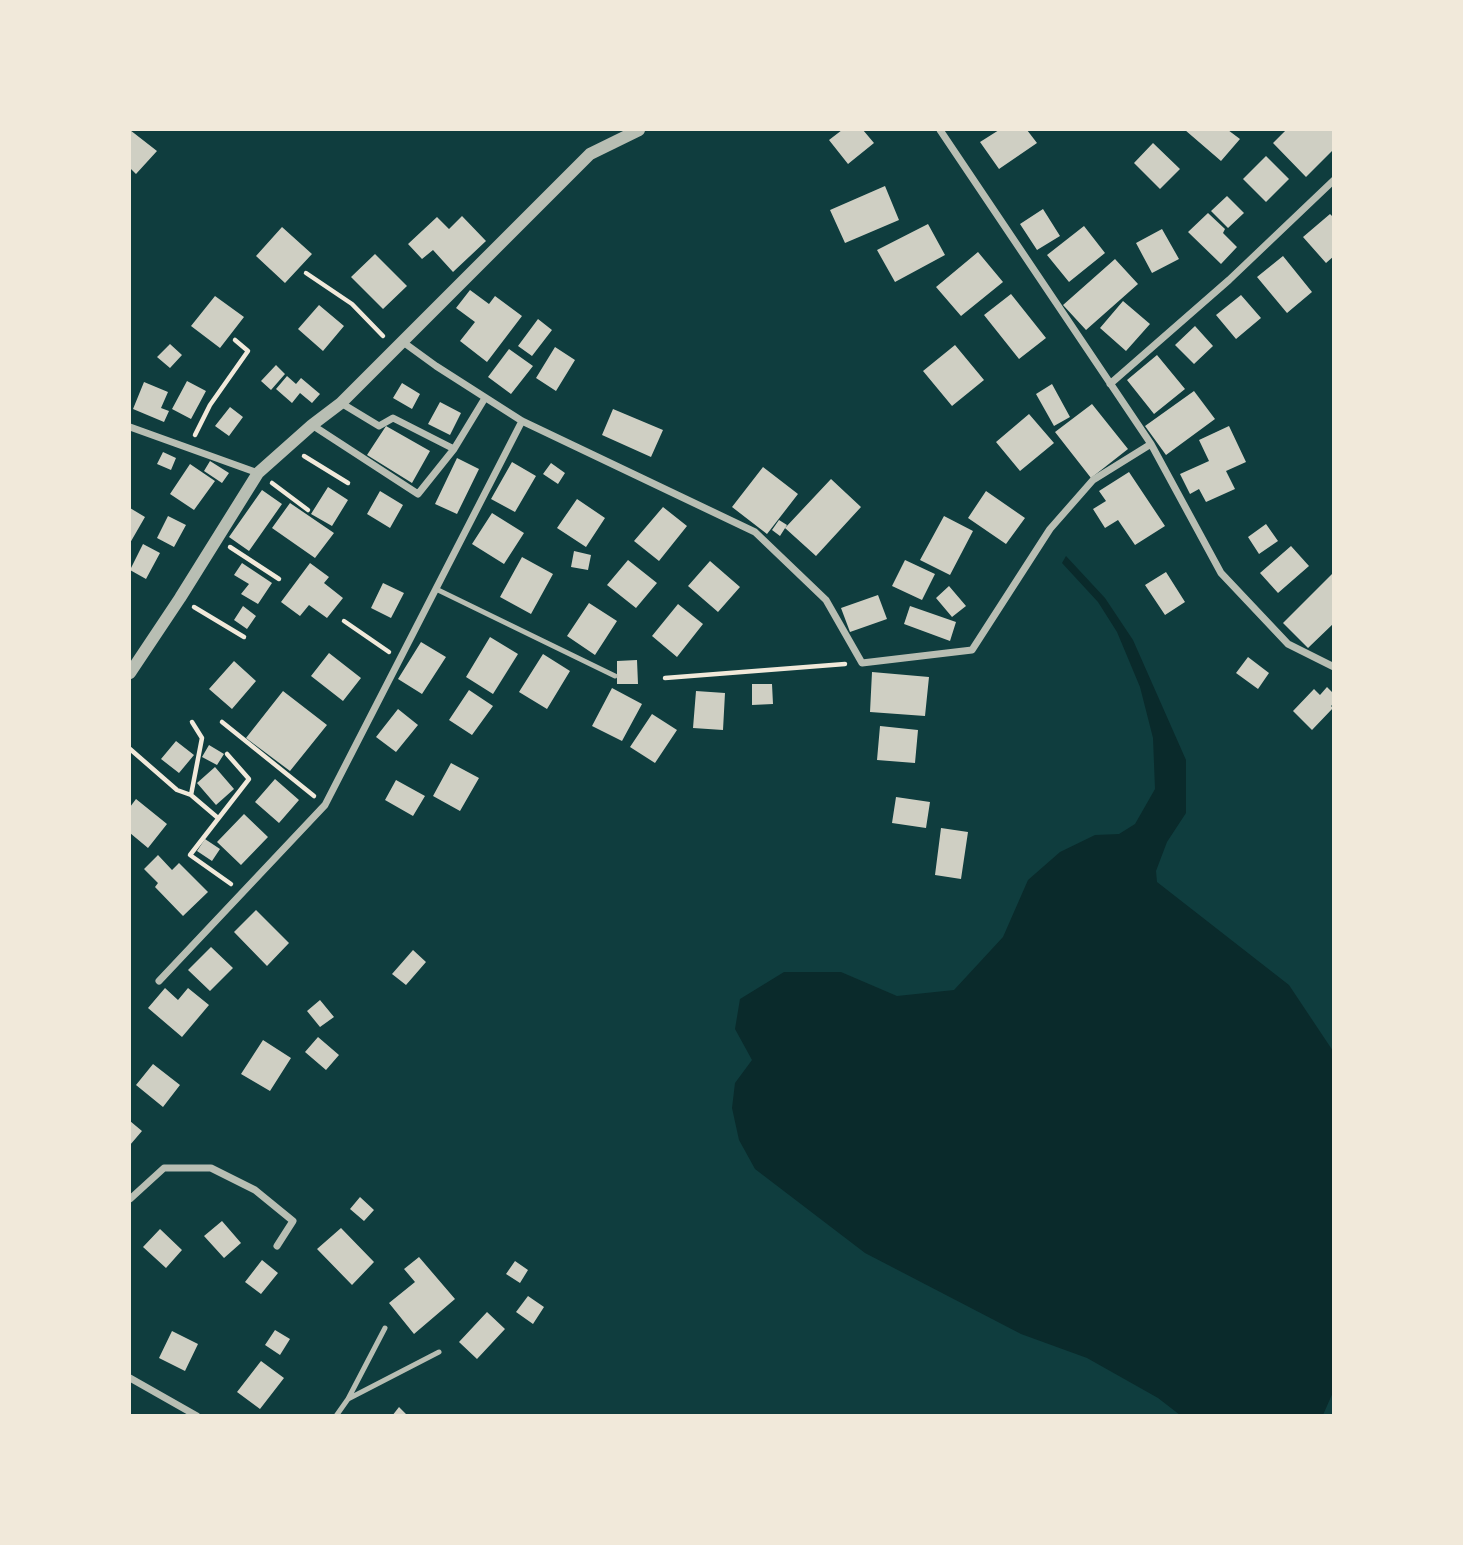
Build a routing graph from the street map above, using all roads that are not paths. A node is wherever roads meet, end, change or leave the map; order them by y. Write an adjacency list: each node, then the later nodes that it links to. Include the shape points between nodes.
1 (639, 130): 4 (street, via 590,154)
2 (940, 130): 5 (street)
3 (1334, 180): 5 (street)
4 (399, 346): 6 (street); 7 (street)
5 (1110, 384): 11 (street)
6 (485, 398): 8 (street); 12 (street)
7 (341, 403): 9 (street); 12 (street, via 379,426 394,418)
8 (522, 421): 11 (street, via 755,532 825,600 862,663 972,650 1050,529 1093,480); 14 (street)
9 (312, 425): 12 (street, via 418,494); 13 (street)
10 (130, 427): 13 (street)
11 (1151, 443): 15 (street, via 1222,573 1287,644)
12 (454, 449)
13 (258, 473): 16 (street)
14 (436, 589): 17 (lane); 18 (street, via 325,805)
15 (1334, 667)
16 (130, 673)
17 (615, 676)
18 (159, 981)
19 (130, 1199): 20 (street, via 164,1168 211,1168 255,1190 293,1221)
20 (277, 1246)
21 (385, 1328): 24 (lane)
22 (439, 1352): 24 (lane)
23 (130, 1378): 25 (street)
24 (348, 1399): 26 (lane)
25 (197, 1416)
26 (336, 1416)

